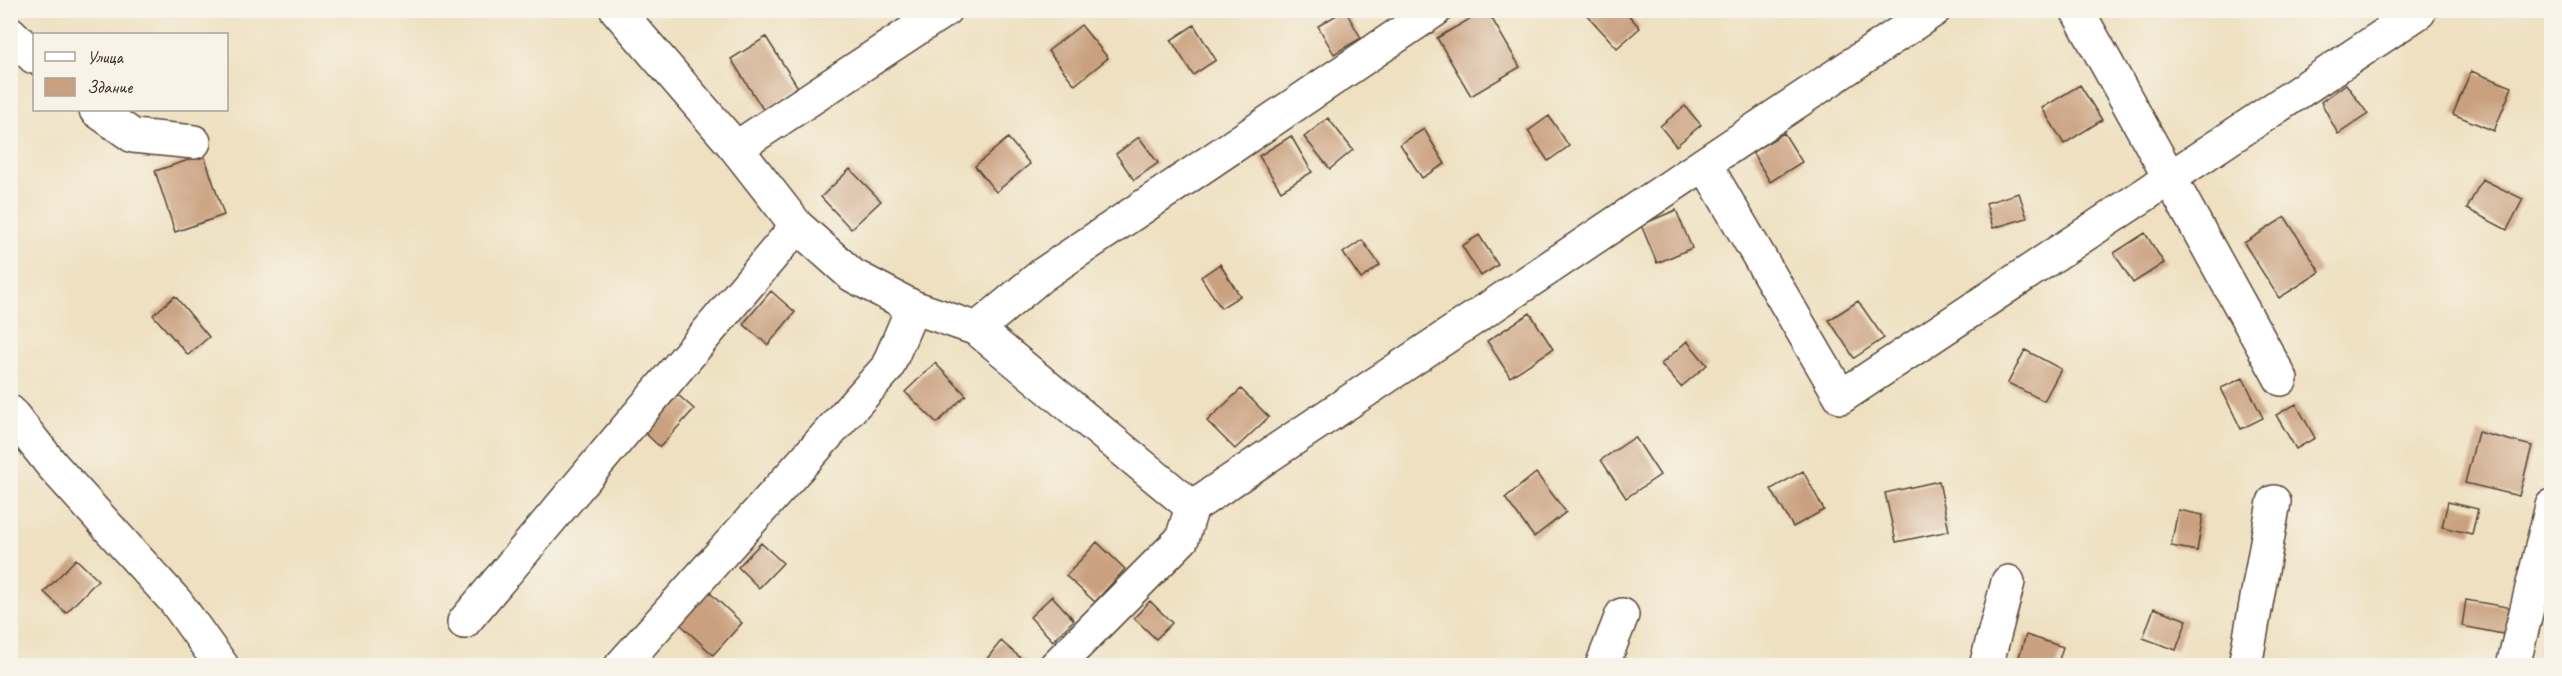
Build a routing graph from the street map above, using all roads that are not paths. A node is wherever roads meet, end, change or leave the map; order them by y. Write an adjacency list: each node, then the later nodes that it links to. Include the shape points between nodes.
1 (617, 10): 11 (street)
2 (945, 10): 11 (street)
3 (1435, 10): 16 (street, via 1042,275)
4 (1934, 10): 12 (street)
5 (2077, 10): 13 (street)
6 (2419, 12): 13 (street)
7 (10, 33): 8 (street)
8 (33, 56)
9 (97, 111): 10 (street, via 133,136)
10 (194, 142)
11 (736, 148): 14 (street)
12 (1704, 164): 13 (street, via 1841,398); 21 (street)
13 (2169, 177): 17 (street)
14 (797, 226): 15 (street, via 852,275); 24 (street)
15 (913, 307): 16 (street); 26 (street, via 887,369)
16 (977, 329): 21 (street)
17 (2281, 379)
18 (10, 412): 25 (street, via 52,465 177,602)
19 (2274, 502): 30 (street)
20 (2552, 506): 31 (street)
21 (1192, 507): 27 (street, via 1182,539)
22 (2008, 582): 29 (street)
23 (1622, 615): 28 (street)
24 (464, 622)
25 (222, 666)
26 (621, 666)
27 (1056, 666)
28 (1602, 666)
29 (1986, 666)
30 (2246, 666)
31 (2513, 666)

